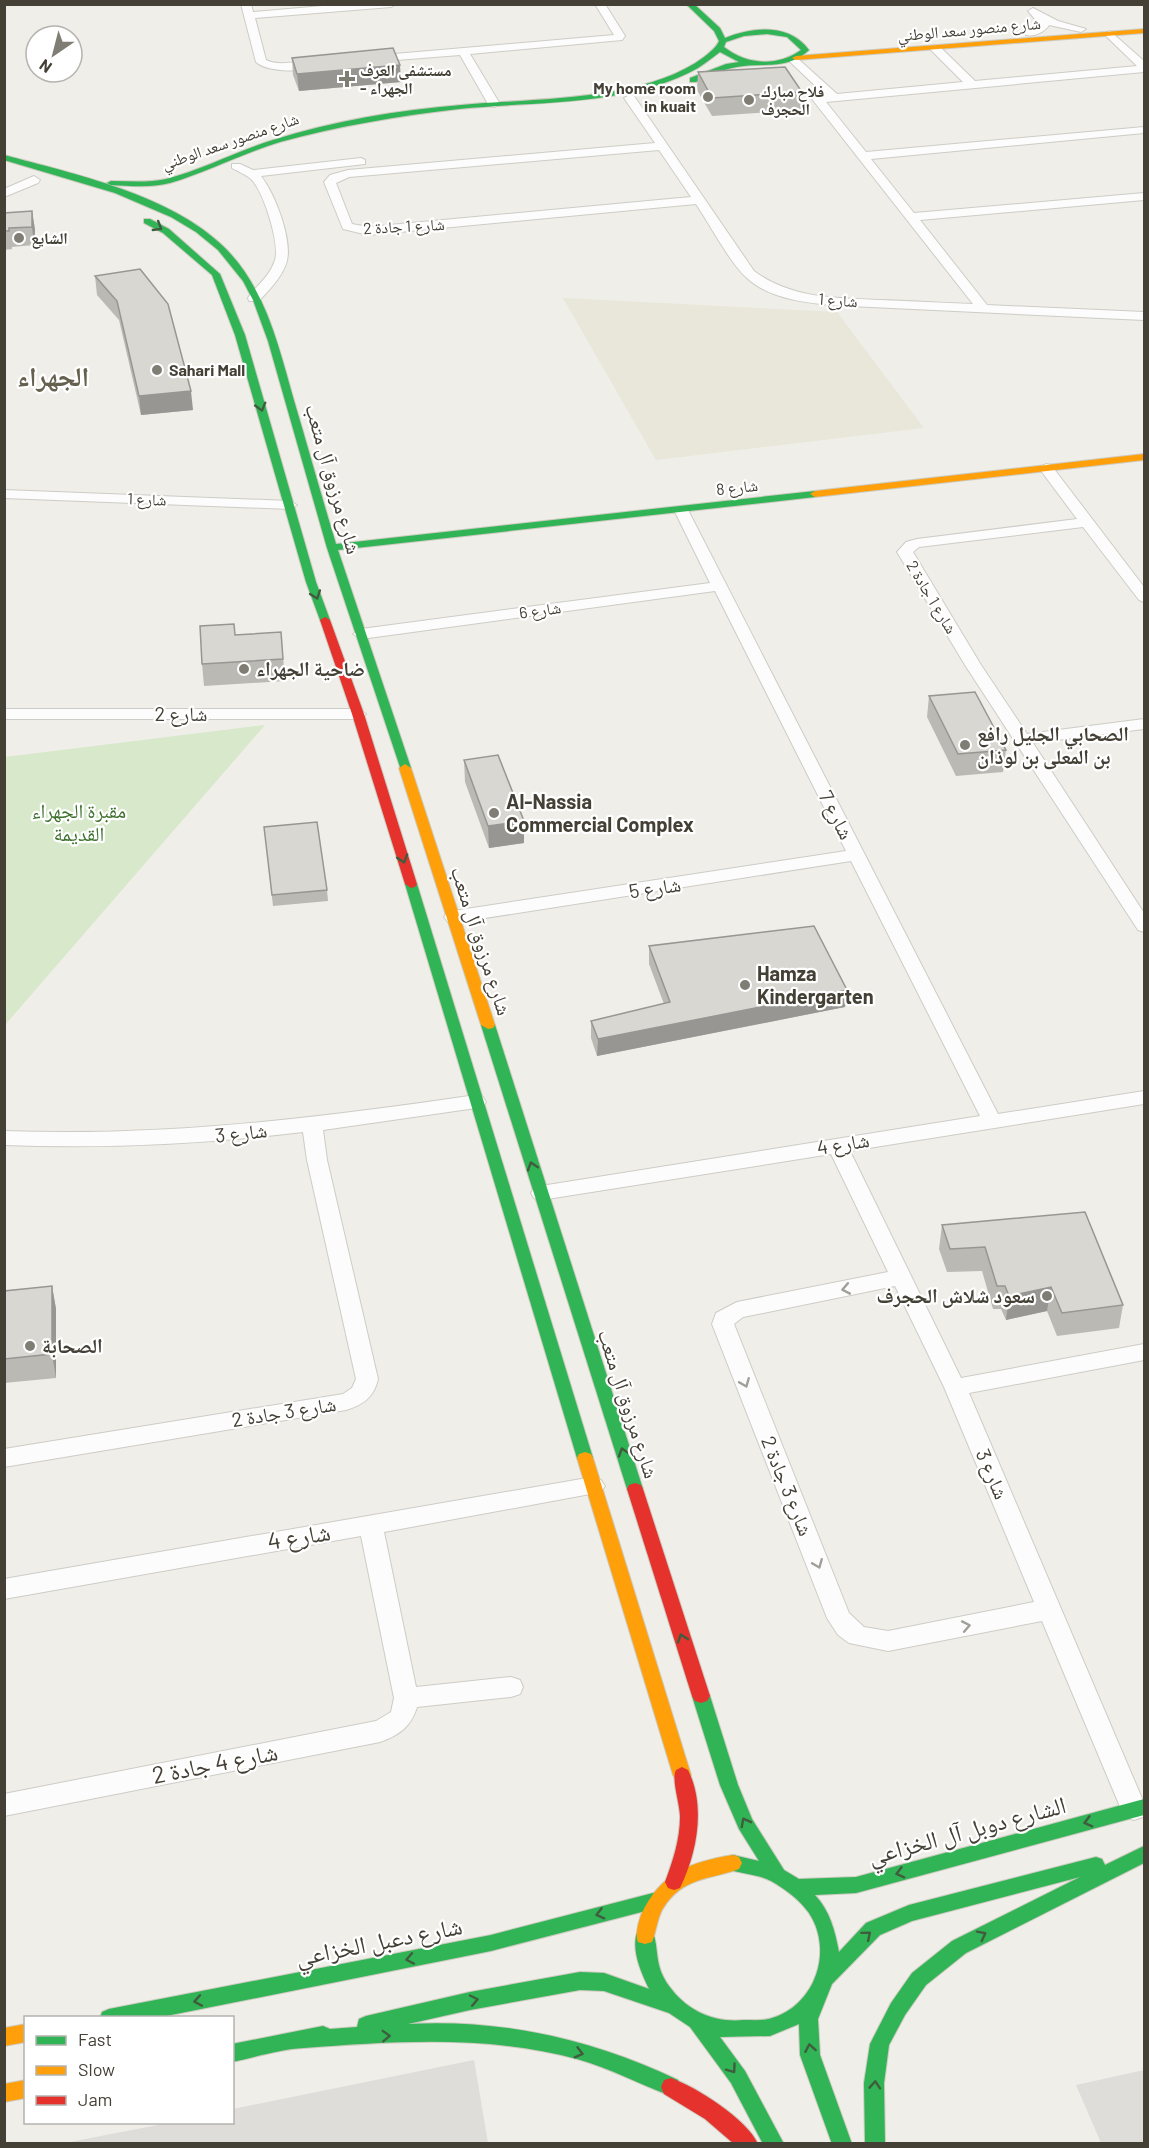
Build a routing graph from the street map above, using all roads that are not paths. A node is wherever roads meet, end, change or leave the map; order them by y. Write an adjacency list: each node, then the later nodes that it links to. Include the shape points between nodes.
1 (391, 4): 6 (street)
2 (600, 4): 16 (street, via 618,38)
3 (689, 4): 14 (main road, via 716,27)
4 (705, 4): 10 (main road, شارع منصور سعد الوطني, via 731,22)
5 (1030, 8): 8 (street, via 1055,24); 11 (street, via 1044,24)
6 (248, 10): 20 (street, via 261,62 267,66)
7 (1144, 23): 8 (main road, شارع منصور سعد الوطني)
8 (1081, 29): 11 (main road, شارع منصور سعد الوطني)
9 (1144, 31): 12 (main road, شارع منصور سعد الوطني)
10 (766, 32): 13 (main road, شارع منصور سعد الوطني); 14 (main road, via 740,34)
11 (1030, 33): 13 (main road, شارع منصور سعد الوطني, via 853,48 823,47)
12 (1110, 34): 15 (main road, شارع منصور سعد الوطني); 21 (street)
13 (801, 41): 17 (main road, via 805,50)
14 (722, 45): 19 (main road, via 730,57); 25 (main road, شارع منصور سعد الوطني, via 700,65 642,86 598,95)
15 (935, 48): 17 (main road, شارع منصور سعد الوطني); 22 (street)
16 (464, 52): 18 (street); 25 (street)
17 (794, 59): 19 (main road, شارع منصور سعد الوطني); 23 (street)
18 (355, 61)
19 (753, 62): 24 (main road, شارع منصور سعد الوطني)
20 (333, 63)
21 (1144, 68): 22 (street)
22 (973, 86): 23 (street)
23 (834, 97): 28 (street, via 818,100)
24 (630, 98): 27 (street, شارع 1); 30 (main road, شارع منصور سعد الوطني, via 373,127 288,148)
25 (494, 104): 31 (main road, شارع منصور سعد الوطني, via 406,113 315,130 269,142)
26 (1144, 130): 28 (street)
27 (662, 146): 32 (street, شارع 1 جادة 2); 42 (street, شارع 1)
28 (862, 156): 44 (street)
29 (4, 157): 35 (main road, شارع مرزوق آل متعب)
30 (236, 166): 34 (street); 36 (main road, شارع منصور سعد الوطني)
31 (199, 169): 35 (main road, شارع منصور سعد الوطني, via 164,181 135,184); 36 (main road, via 200,174)
32 (398, 170): 34 (street, via 378,162 348,162); 42 (street, شارع 1 جادة 2, via 348,174 332,180 347,226 374,231)
33 (4, 171): 37 (main road)
34 (251, 174): 46 (street, via 261,184 282,238 282,256 276,270)
35 (61, 175): 45 (main road, شارع مرزوق آل متعب, via 135,199)
36 (215, 175): 38 (main road, شارع منصور سعد الوطني)
37 (39, 182): 39 (street)
38 (188, 189)
39 (4, 194)
40 (1144, 196): 44 (street)
41 (177, 199): 45 (main road, شارع منصور سعد الوطني, via 178,212)
42 (698, 200): 47 (street, شارع 1, via 749,274 775,290 829,301)
43 (130, 213): 52 (main road, شارع مرزوق آل متعب, one-way to 52, via 166,231 216,274 240,335)
44 (912, 218): 47 (street)
45 (191, 227): 46 (main road, شارع مرزوق آل متعب, via 240,269)
46 (254, 298): 55 (main road, شارع مرزوق آل متعب, via 282,374)
47 (983, 308): 48 (street, شارع 1)
48 (1144, 316)
49 (1144, 457): 50 (main road, شارع 8)
50 (1046, 468): 53 (main road, شارع 8); 54 (street)
51 (4, 494): 52 (street, شارع 1)
52 (290, 505): 60 (main road, شارع مرزوق آل متعب, one-way to 60, via 311,582)
53 (681, 510): 55 (main road, شارع 8); 56 (street, شارع 7)
54 (1087, 522): 57 (street); 62 (street, شارع 1 جادة 2, via 917,543 905,552)
55 (332, 548): 58 (main road, شارع مرزوق آل متعب)
56 (719, 586): 58 (street, شارع 6); 66 (street, شارع 7)
57 (1144, 597)
58 (361, 634): 63 (main road, شارع مرزوق آل متعب)
59 (4, 714): 60 (street, شارع 2)
60 (358, 714): 63 (main road, شارع مرزوق آل متعب)
61 (1144, 724): 62 (street)
62 (1021, 740): 68 (street, شارع 1 جادة 2)
63 (399, 797): 64 (main road, شارع مرزوق آل متعب); 65 (main road, شارع مرزوق آل متعب)
64 (423, 821): 65 (main road, via 403,818); 67 (main road, شارع مرزوق آل متعب)
65 (392, 823): 70 (main road, شارع مرزوق آل متعب, one-way to 70)
66 (856, 855): 67 (street, شارع 5); 71 (street, شارع 7)
67 (453, 917): 75 (main road, شارع مرزوق آل متعب, one-way to 67)
68 (1144, 926)
69 (1144, 1096): 71 (street, شارع 4)
70 (476, 1102): 72 (street, شارع 3); 77 (main road, شارع مرزوق آل متعب)
71 (992, 1121): 74 (street, شارع 4)
72 (312, 1126): 73 (street, شارع 3, via 142,1141); 83 (street, شارع 3 جادة 2, via 367,1379 361,1394 346,1402)
73 (4, 1138)
74 (837, 1145): 75 (street, شارع 4); 80 (street, شارع 3)
75 (541, 1193): 76 (main road, شارع مرزوق آل متعب)
76 (553, 1232): 77 (main road, via 537,1242); 78 (main road, شارع مرزوق آل متعب)
77 (517, 1236): 79 (main road, شارع مرزوق آل متعب)
78 (567, 1275): 79 (main road, via 547,1269); 93 (main road, شارع مرزوق آل متعب, one-way to 78, via 745,1823 729,1785)
79 (529, 1277): 84 (main road, شارع مرزوق آل متعب)
80 (903, 1277): 82 (street, شارع 3); 87 (street, شارع 3 جادة 2, one-way to 87, via 737,1310 723,1324 840,1618 858,1636 888,1641)
81 (1144, 1352): 82 (street)
82 (955, 1387): 87 (street, شارع 3)
83 (4, 1458)
84 (593, 1485): 85 (street, شارع 4); 94 (main road, شارع مرزوق آل متعب, via 688,1799 689,1836)
85 (370, 1525): 86 (street, شارع 4); 89 (street)
86 (4, 1589)
87 (1051, 1609): 91 (street, شارع 3)
88 (511, 1687): 89 (street)
89 (406, 1698): 90 (street, شارع 4 جادة 2, via 404,1713 397,1723 380,1731)
90 (4, 1805)
91 (1139, 1808): 95 (main road, الشارع دوبل آل الخزاعي, one-way to 95, via 856,1885)
92 (1144, 1854): 97 (main road, one-way to 92, via 873,1929 909,1913); 115 (main road, one-way to 92, via 874,2083 880,2044 919,1980 959,1947)
93 (776, 1872): 94 (main road, via 744,1864 711,1865); 95 (main road)
94 (674, 1882): 96 (main road)
95 (800, 1887): 97 (main road, via 825,1919 831,1958)
96 (657, 1900): 98 (main road, شارع دعبل الخزاعي, one-way to 98, via 491,1942); 100 (main road, via 647,1921 647,1965 656,1986)
97 (827, 1977): 99 (main road)
98 (234, 1994): 101 (main road); 102 (main road, شارع دعبل الخزاعي, one-way to 102)
99 (818, 1995): 105 (main road, via 800,2013 777,2026 751,2032 723,2031); 114 (main road, one-way to 99, via 810,2055 808,2019)
100 (672, 2005): 105 (main road); 108 (main road, one-way to 100, via 470,2001 580,1981 604,1983)
101 (216, 2007)
102 (154, 2009): 103 (main road, شارع دعبل الخزاعي); 104 (main road)
103 (119, 2016)
104 (166, 2016)
105 (697, 2022): 113 (main road, one-way to 113, via 738,2077)
106 (24, 2033): 107 (main road)
107 (4, 2037)
108 (307, 2039): 109 (main road); 112 (main road, one-way to 112, via 481,2033 580,2052 671,2086 715,2111)
109 (234, 2053)
110 (24, 2089): 111 (main road)
111 (4, 2093)
112 (748, 2144)
113 (774, 2144)
114 (842, 2144)
115 (875, 2144)

